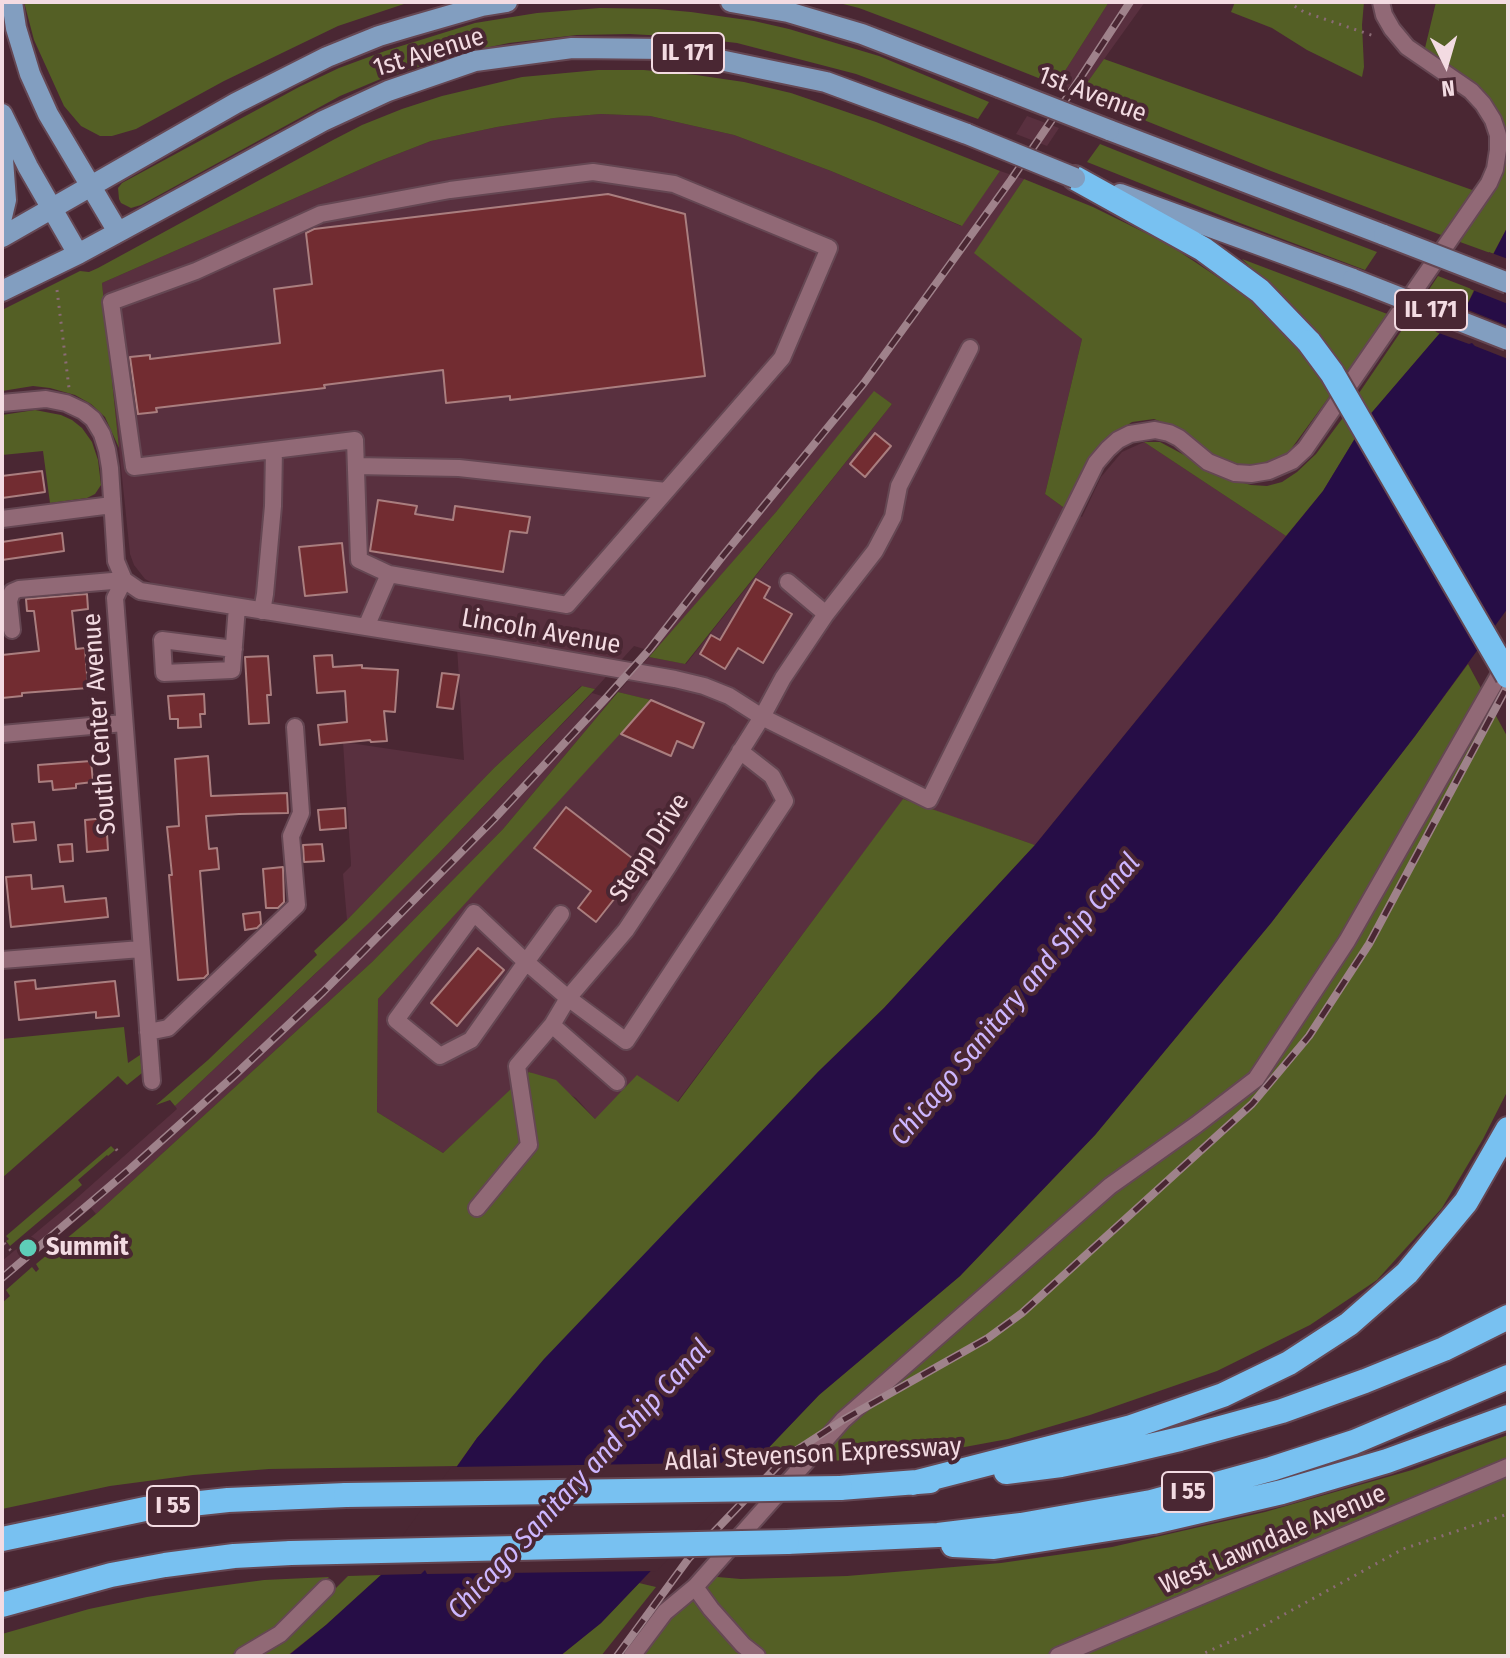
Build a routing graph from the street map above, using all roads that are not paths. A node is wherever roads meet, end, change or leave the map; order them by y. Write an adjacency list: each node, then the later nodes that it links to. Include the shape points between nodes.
1 (12, 2): 8 (main road, via 30,74)
2 (507, 2): 8 (main road, via 441,17 327,57)
3 (731, 2): 14 (main road, 1st Avenue / IL 171, bridge, via 862,34)
4 (1381, 2): 36 (street, Lincoln Avenue, via 1407,47 1483,104 1498,135 1495,169 1305,449 1292,461 1251,474 1208,462 1169,433 1155,430 1130,434 1108,449 1096,463 929,800)
5 (2, 114): 9 (main road)
6 (2, 146): 10 (main road)
7 (1075, 178): 11 (main road, 1st Avenue / IL 171, bridge, via 826,82 667,49 572,48 475,61 388,91); 17 (main road, IL 171, bridge); 35 (highway, bridge, via 1203,249 1260,291 1309,342)
8 (91, 185): 9 (main road); 11 (main road)
9 (52, 208): 12 (main road); 13 (main road)
10 (2, 217)
11 (118, 232): 13 (main road, IL 171)
12 (2, 237)
13 (78, 254): 16 (main road)
14 (1448, 259): 15 (highway, bridge)
15 (1508, 280)
16 (2, 291)
17 (1508, 340)
18 (970, 348): 30 (street, Stepp Drive, via 899,486 893,517 875,551)
19 (2, 403): 23 (street, South Center Avenue, via 46,399 66,403 93,419 107,450)
20 (274, 450): 21 (street, via 355,440); 22 (street, via 134,467 111,302 196,271 321,214 450,190 593,172 674,184 829,248 782,358); 29 (street)
21 (356, 466): 22 (street, via 459,468); 25 (street, via 359,560)
22 (666, 491): 25 (street, via 567,605)
23 (112, 505): 24 (street); 26 (street, South Center Avenue, via 116,561)
24 (2, 519)
25 (389, 574): 31 (street)
26 (124, 580): 28 (street, Lincoln Avenue, via 140,591); 32 (street, via 12,592); 37 (street, South Center Avenue, via 115,598)
27 (788, 582): 30 (street)
28 (237, 607): 29 (street, Lincoln Avenue); 33 (street)
29 (262, 611): 31 (street, Lincoln Avenue)
30 (826, 614): 36 (street, Stepp Drive)
31 (366, 627): 36 (street, Lincoln Avenue, via 675,679 729,696)
32 (12, 630)
33 (234, 649)
34 (1508, 659): 59 (street, via 1347,941 1256,1079 1110,1186 843,1420)
35 (1508, 676)
36 (762, 717): 40 (street, Stepp Drive)
37 (124, 723): 39 (street); 42 (street, South Center Avenue)
38 (295, 727): 47 (street, via 301,813 291,836 297,905 168,1028)
39 (2, 734)
40 (740, 751): 45 (street, Stepp Drive, via 626,930); 45 (street, via 772,776 785,801 626,1041)
41 (561, 914): 44 (street)
42 (141, 949): 43 (street); 47 (street, South Center Avenue)
43 (2, 960)
44 (526, 962): 44 (street, via 474,913 396,1020 440,1056 471,1040); 45 (street)
45 (568, 998): 46 (street, Stepp Drive)
46 (552, 1025): 49 (street); 51 (street, Stepp Drive, via 517,1066 529,1145)
47 (148, 1032): 48 (street, South Center Avenue)
48 (152, 1081)
49 (617, 1082)
50 (1508, 1129): 56 (highway, via 1466,1202 1407,1273 1349,1324 1289,1363 1223,1395 1131,1427)
51 (477, 1208)
52 (1508, 1317): 56 (highway, Adlai Stevenson Expressway / I 55, via 1444,1349 1282,1411 1061,1465)
53 (1508, 1377): 58 (highway, I 55, via 1354,1442 1151,1502 1021,1525)
54 (1508, 1417): 58 (highway, via 1387,1461 1153,1522 994,1547)
55 (1508, 1467): 65 (street, West Lawndale Avenue)
56 (913, 1483): 57 (highway, Adlai Stevenson Expressway / I 55, bridge, via 228,1500 145,1509)
57 (2, 1539)
58 (851, 1540): 61 (highway, I 55, bridge, via 234,1556 84,1582)
59 (695, 1587): 63 (street, via 665,1612); 64 (street)
60 (326, 1588): 62 (street, via 280,1634)
61 (2, 1605)
62 (243, 1656)
63 (632, 1656)
64 (757, 1656)
65 (1058, 1656)

